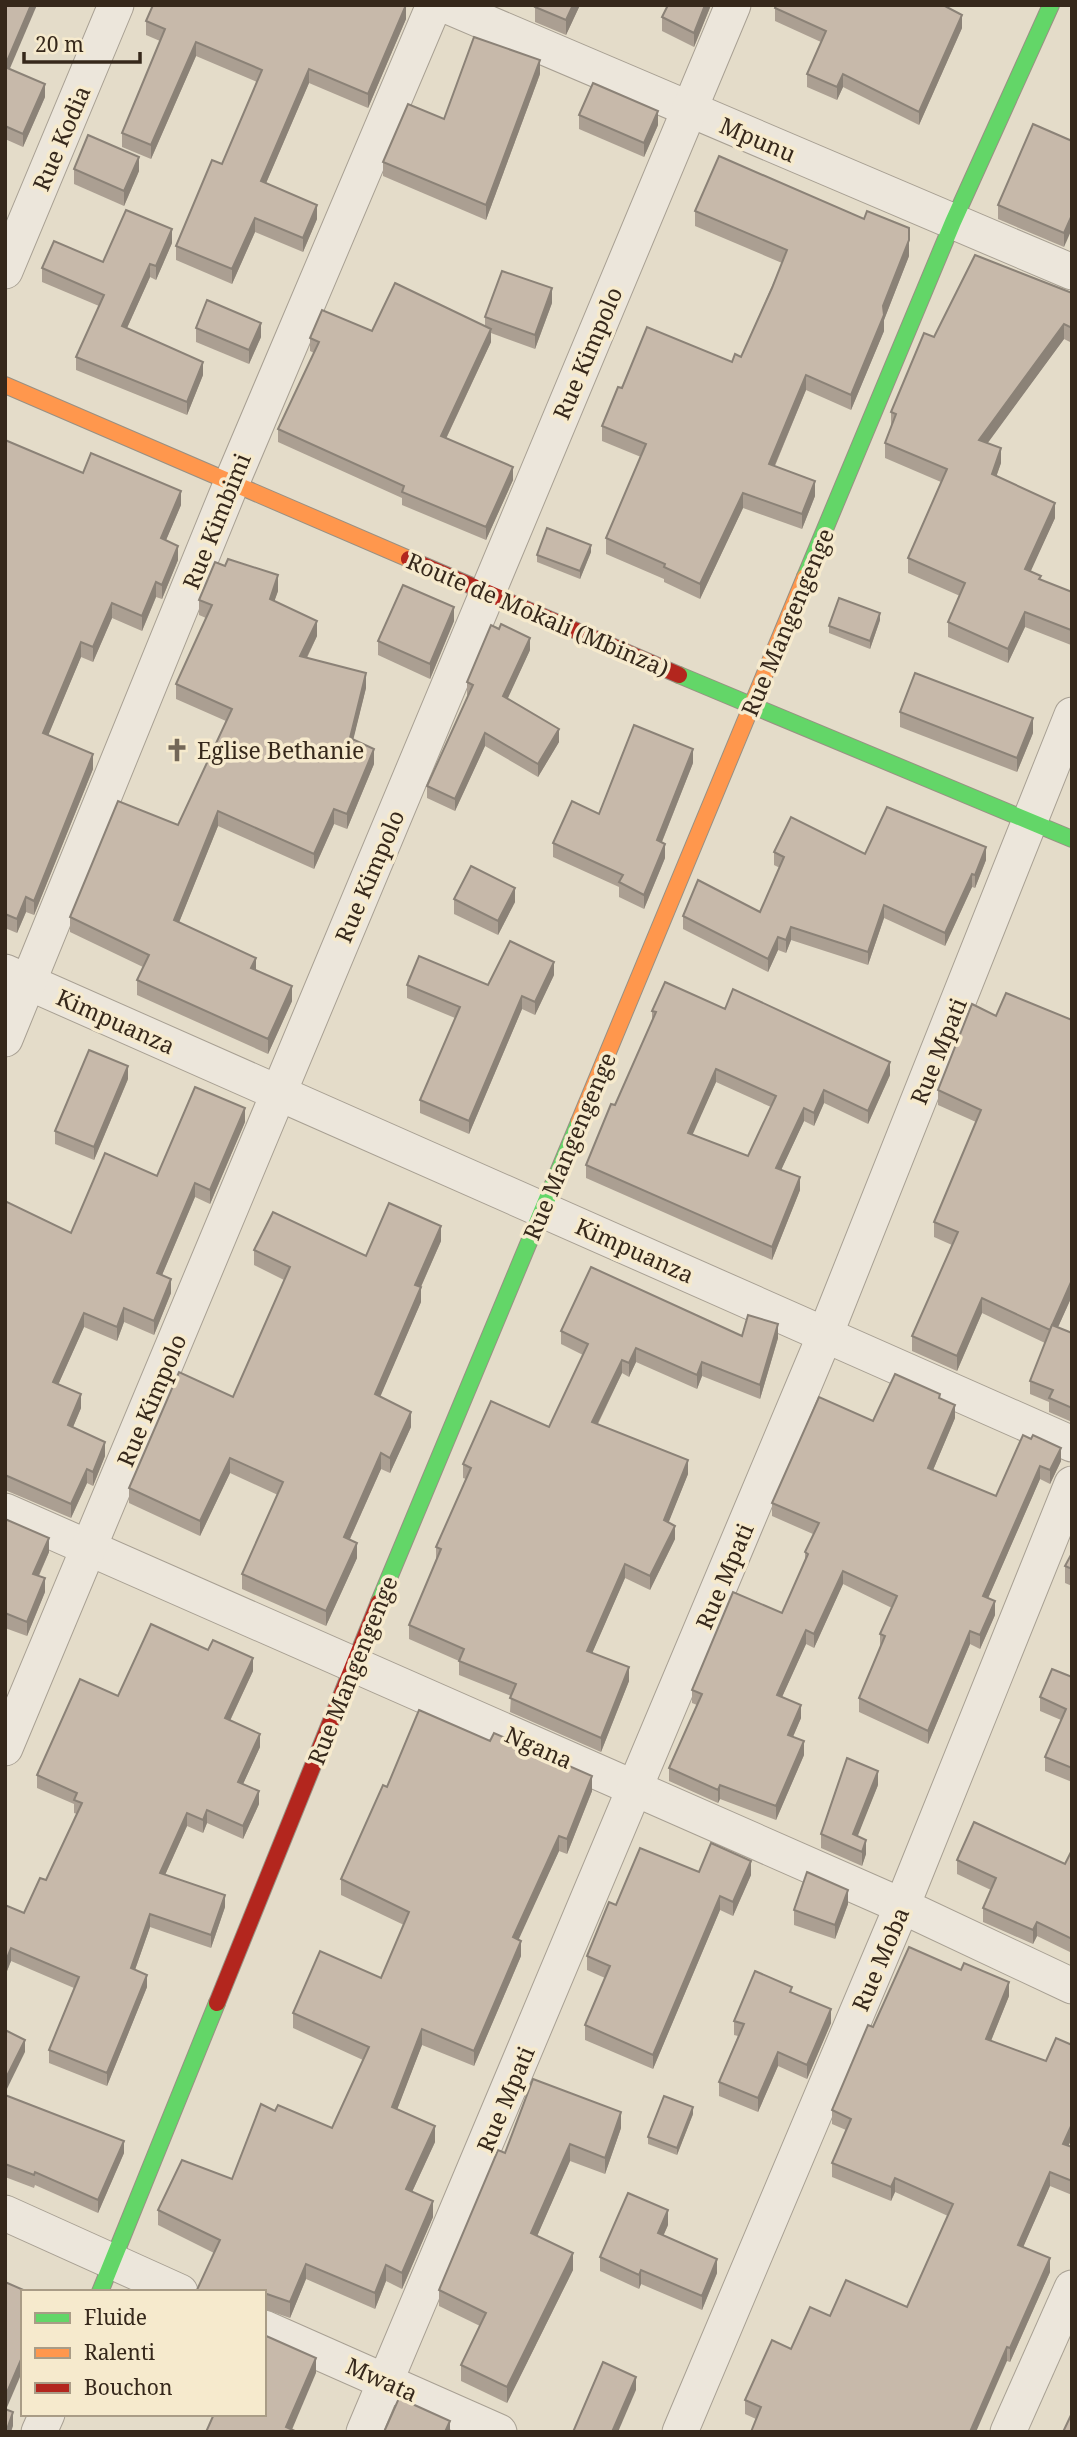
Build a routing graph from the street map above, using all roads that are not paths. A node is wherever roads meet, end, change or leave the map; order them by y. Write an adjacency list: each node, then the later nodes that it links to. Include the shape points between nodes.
1 (116, 5): 8 (street, Rue Kodia)
2 (434, 5): 11 (street, Rue Kimbimi)
3 (445, 5): 6 (street, Mpunu)
4 (733, 5): 6 (street, Rue Kimpolo)
5 (1051, 5): 7 (street, Rue Mangengenge)
6 (688, 109): 7 (street, Mpunu); 12 (street, Rue Kimpolo)
7 (953, 222): 9 (street, Mpunu); 13 (street, Rue Mangengenge)
8 (5, 271)
9 (1072, 272)
10 (5, 385): 11 (street, Route de Mokali (Mbinza))
11 (231, 484): 12 (street, Route de Mokali (Mbinza)); 17 (street, Rue Kimbimi)
12 (487, 592): 13 (street, Route de Mokali (Mbinza)); 19 (street, Rue Kimpolo)
13 (752, 706): 15 (street, Route de Mokali (Mbinza)); 20 (street, Rue Mangengenge)
14 (1072, 715): 15 (street, Rue Mpati)
15 (1029, 821): 16 (street, Route de Mokali (Mbinza)); 21 (street, Rue Mpati)
16 (1072, 839)
17 (17, 977): 18 (street, Rue Kimbimi); 19 (street, Kimpuanza)
18 (5, 1039)
19 (278, 1093): 20 (street, Kimpuanza); 25 (street, Rue Kimpolo)
20 (542, 1209): 21 (street, Kimpuanza); 26 (street, Rue Mangengenge)
21 (825, 1335): 22 (street, Kimpuanza); 28 (street, Rue Mpati)
22 (1072, 1444)
23 (1072, 1484): 29 (street, Rue Moba)
24 (5, 1511): 25 (street, Ngana)
25 (89, 1548): 26 (street, Ngana); 27 (street, Rue Kimpolo)
26 (353, 1665): 28 (street, Ngana); 32 (street, Rue Mangengenge)
27 (5, 1748)
28 (635, 1789): 29 (street, Ngana); 36 (street, Rue Mpati)
29 (902, 1906): 30 (street, Ngana); 41 (street, Rue Moba)
30 (1072, 1986)
31 (5, 2213): 32 (street)
32 (106, 2277): 34 (street)
33 (1072, 2288): 42 (street)
34 (170, 2290)
35 (266, 2329): 36 (street, Mwata)
36 (386, 2381): 39 (street, Rue Mpati); 40 (street, Mwata)
37 (46, 2416): 38 (street)
38 (39, 2432)
39 (364, 2432)
40 (499, 2432)
41 (680, 2432)
42 (1008, 2432)

